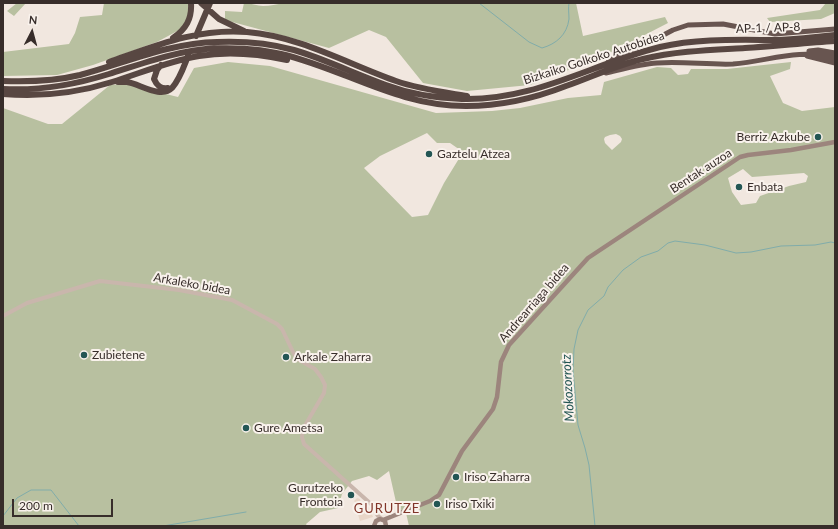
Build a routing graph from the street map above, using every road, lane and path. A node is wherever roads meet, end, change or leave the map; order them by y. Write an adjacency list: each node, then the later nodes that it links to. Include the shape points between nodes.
1 (191, 3): 8 (highway, via 191,15 187,25)
2 (200, 3): 5 (highway, via 219,19)
3 (210, 3): 20 (highway)
4 (835, 29): 15 (highway, via 775,34 722,24 688,25 618,55)
5 (247, 32): 8 (highway, via 206,34); 23 (highway, via 298,43 424,89)
6 (835, 35): 7 (highway, AP-1 / AP-8, via 782,40)
7 (702, 40): 15 (highway, Bizkaiko Golkoko Autobidea, via 659,47)
8 (169, 41): 16 (highway, via 99,66)
9 (835, 41): 10 (highway, AP-1 / AP-8)
10 (703, 50): 17 (highway, Bizkaiko Golkoko Autobidea, via 643,59)
11 (794, 55): 12 (highway); 12 (highway, via 818,50); 17 (highway, via 724,64 657,63)
12 (835, 58)
13 (304, 61): 14 (highway, via 227,54 200,56); 17 (highway, Bizkaiko Golkoko Autobidea, via 406,98 427,103 463,106 512,103 548,93); 21 (highway, Bizkaiko Golkoko Autobidea, via 259,50 206,49 168,56 73,84 37,89)
14 (162, 65): 19 (highway); 20 (highway, via 154,75 155,82 164,89)
15 (603, 66): 23 (highway, Bizkaiko Golkoko Autobidea, via 530,91)
16 (94, 71): 18 (highway, Bizkaiko Golkoko Autobidea, via 33,82); 23 (highway, Bizkaiko Golkoko Autobidea, via 189,44 250,43 291,49 405,91 448,98)
17 (588, 77)
18 (3, 81)
19 (110, 83): 20 (highway, via 127,82 159,92 168,91); 22 (highway, via 48,94)
20 (173, 86)
21 (3, 88)
22 (3, 94)
23 (484, 99)
24 (835, 142): 25 (main road, Bentak auzoa, via 742,156)
25 (653, 215): 28 (main road, Andrearriaga bidea, via 583,263 512,341 501,362 497,397 492,409 462,451 441,492 432,500)
26 (3, 316): 27 (street, Arkaleko bidea, via 27,303 100,281 223,297 271,319 282,329 294,354 315,369 325,386 324,393 303,430 304,444 371,504)
27 (376, 513): 29 (street); 30 (street)
28 (393, 516): 29 (main road, Andrearriaga bidea); 32 (main road)
29 (382, 519): 30 (main road, Andrearriaga bidea); 32 (main road)
30 (375, 523): 31 (main road, Andrearriaga bidea)
31 (368, 526)
32 (386, 526)

